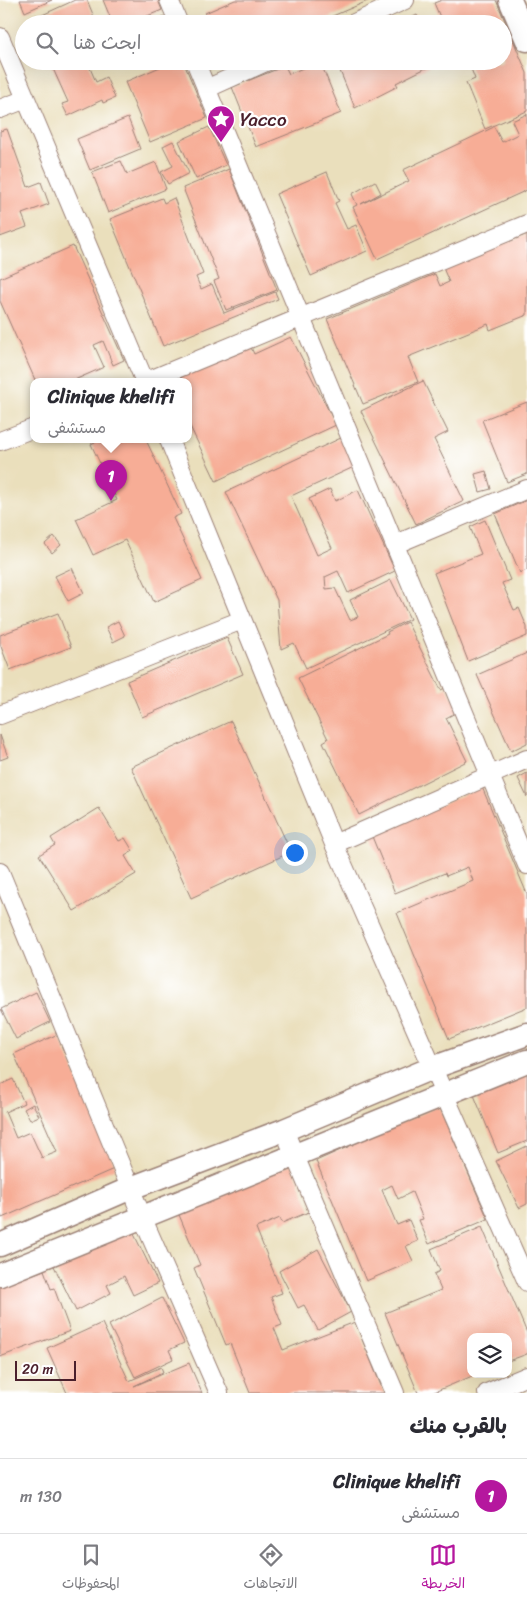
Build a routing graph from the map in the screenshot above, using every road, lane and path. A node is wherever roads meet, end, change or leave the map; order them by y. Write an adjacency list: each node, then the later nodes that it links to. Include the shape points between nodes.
1 (170, 0): 4 (street)
2 (405, 0): 5 (street)
3 (510, 0): 7 (street)
4 (176, 15)
5 (372, 15)
6 (0, 37): 11 (street)
7 (527, 40)
8 (199, 70): 10 (street)
9 (248, 70): 10 (street)
10 (206, 89): 14 (street)
11 (26, 99): 12 (street); 15 (street)
12 (0, 109)
13 (527, 224): 14 (street)
14 (301, 318): 16 (street); 21 (street)
15 (143, 378)
16 (155, 378)
17 (30, 430): 18 (street)
18 (0, 441)
19 (170, 443): 22 (street)
20 (527, 490): 21 (street)
21 (396, 544): 25 (street)
22 (242, 620): 23 (street); 26 (street)
23 (0, 715)
24 (527, 758): 25 (street)
25 (489, 774): 26 (street); 27 (street)
26 (334, 844): 31 (street)
27 (527, 865)
28 (0, 872): 35 (street)
29 (527, 1034): 31 (street)
30 (527, 1061): 32 (street)
31 (432, 1068): 32 (street); 33 (street)
32 (446, 1094): 34 (street); 39 (street)
33 (284, 1130): 34 (street); 35 (street)
34 (296, 1154): 36 (street); 42 (street)
35 (131, 1188): 36 (street); 37 (street)
36 (143, 1219): 38 (street); 41 (street)
37 (0, 1245)
38 (1, 1271)
39 (527, 1282)
40 (527, 1376): 43 (street)
41 (219, 1393)
42 (395, 1393)
43 (487, 1393)

